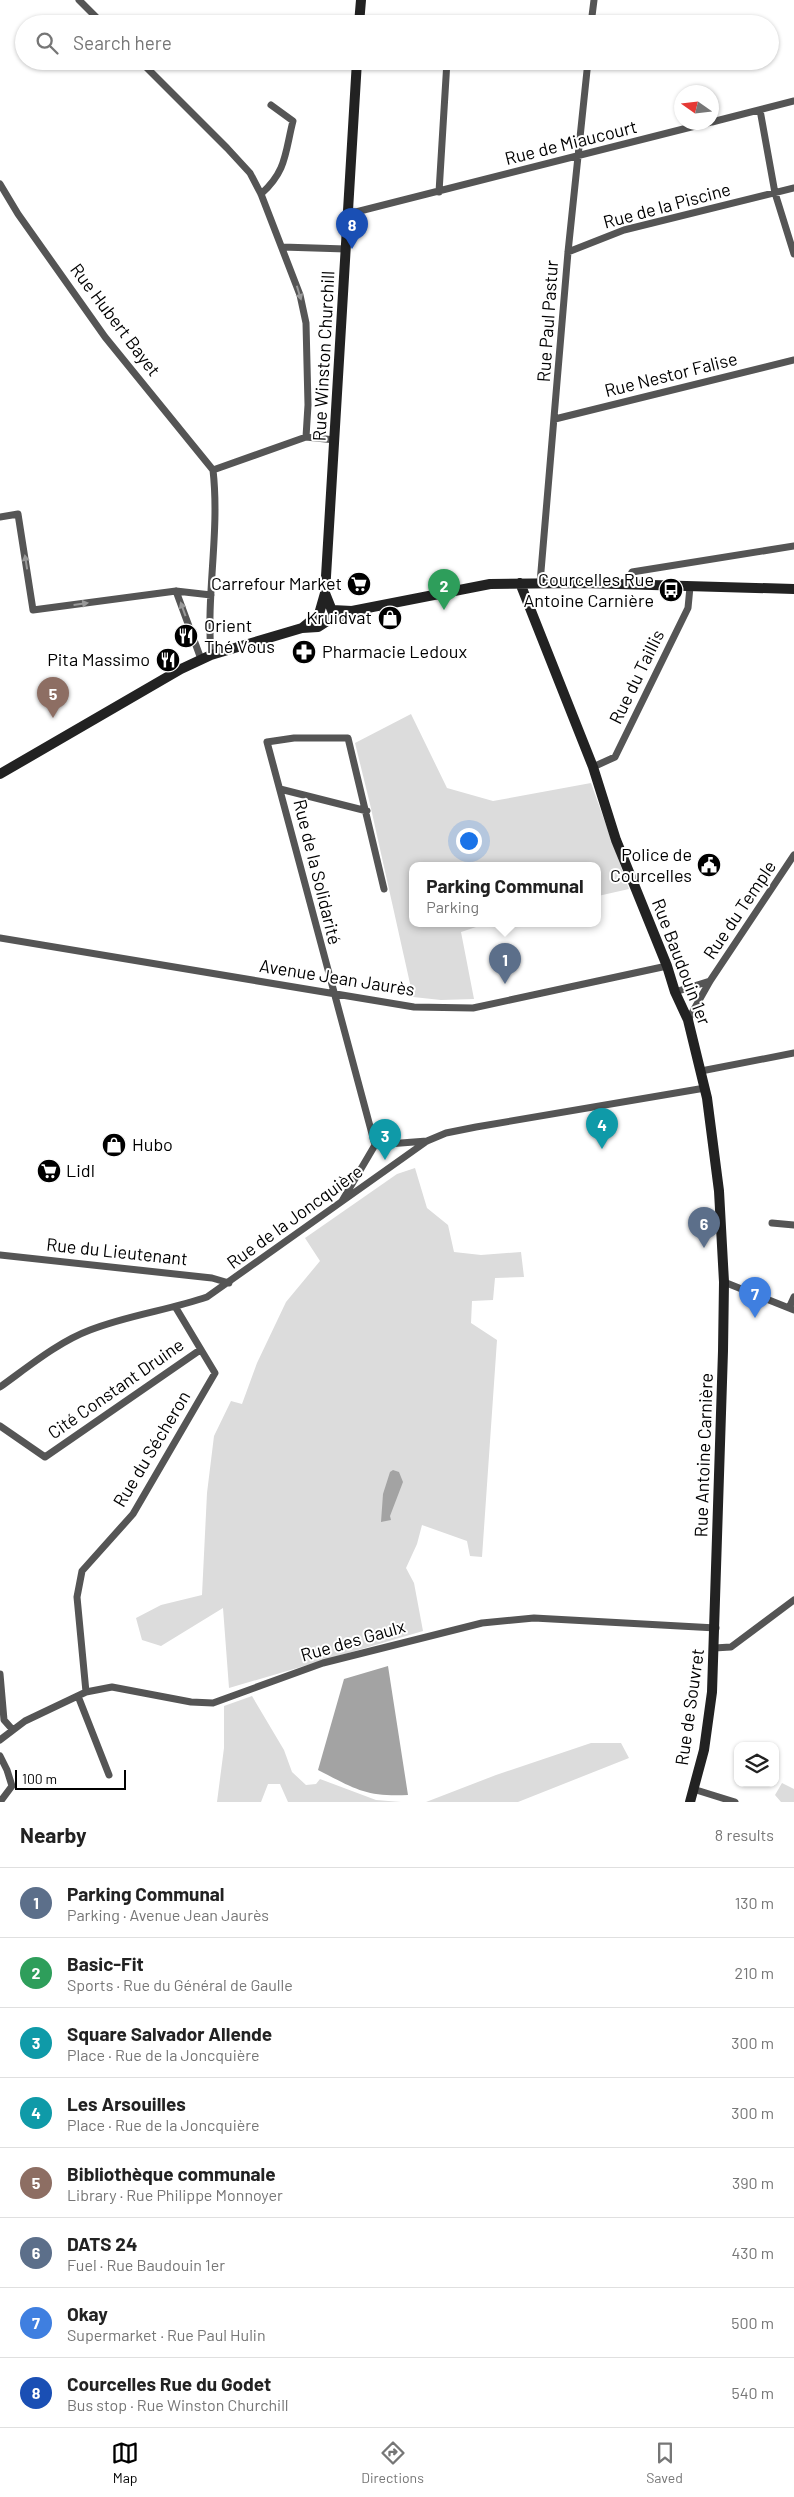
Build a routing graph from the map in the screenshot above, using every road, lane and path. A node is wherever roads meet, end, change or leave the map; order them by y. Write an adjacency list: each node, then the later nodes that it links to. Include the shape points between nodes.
1 (79, 0): 4 (street)
2 (360, 0): 5 (main road)
3 (594, 0): 6 (street)
4 (94, 15)
5 (359, 15)
6 (592, 15)
7 (149, 70): 21 (street, via 233,154 250,173)
8 (356, 70): 22 (main road, Rue Winston Churchill)
9 (446, 70): 19 (street)
10 (587, 70): 16 (street, Rue Paul Pastur)
11 (794, 101): 13 (street, Rue de Miaucourt)
12 (271, 105): 21 (street, via 293,121 284,163 271,186)
13 (760, 110): 14 (street, Rue de Miaucourt); 20 (street)
14 (719, 120)
15 (680, 130): 16 (street, Rue de Miaucourt)
16 (579, 156): 19 (street, Rue de Miaucourt); 25 (street, Rue Paul Pastur)
17 (0, 184): 31 (street, Rue Hubert Bayet, via 105,337)
18 (794, 188): 20 (street, Rue de la Piscine)
19 (439, 192): 22 (street, Rue de Miaucourt)
20 (775, 193): 25 (street, Rue de la Piscine, via 624,230); 26 (street)
21 (262, 194): 23 (street)
22 (348, 214): 24 (main road, Rue Winston Churchill)
23 (282, 248): 24 (street); 29 (street, one-way to 29, via 300,294 306,323)
24 (346, 250): 30 (main road, Rue Winston Churchill)
25 (568, 252): 28 (street, Rue Paul Pastur)
26 (794, 254)
27 (794, 360): 28 (street, Rue Nestor Falise)
28 (555, 419): 35 (street, Rue Paul Pastur)
29 (306, 437): 30 (street); 31 (street)
30 (336, 440): 41 (main road, Rue Winston Churchill, via 325,593 320,603)
31 (213, 470): 40 (street, via 216,535)
32 (0, 517): 39 (street, via 18,514 33,610)
33 (794, 546): 36 (street, via 632,572)
34 (520, 583): 35 (main road); 41 (main road, via 490,584 352,611 344,617); 43 (main road, Rue Baudouin 1er)
35 (540, 583): 36 (main road)
36 (626, 585): 37 (main road)
37 (690, 587): 38 (main road); 43 (street, Rue du Taillis, via 688,608 615,757)
38 (794, 589)
39 (176, 591): 40 (street); 42 (street, one-way to 39)
40 (211, 595): 42 (street)
41 (327, 613): 42 (main road, via 318,627 302,628)
42 (206, 657): 44 (main road)
43 (593, 767): 50 (main road, Rue Baudouin 1er, via 616,840)
44 (0, 774)
45 (280, 789): 46 (street, Rue de la Solidarité); 46 (street, Rue de la Solidarité, via 267,742 294,738 348,738); 52 (street, Rue de la Solidarité)
46 (367, 812): 48 (street, Rue de la Solidarité)
47 (794, 855): 51 (street, Rue du Temple)
48 (384, 889)
49 (0, 938): 52 (street, Avenue Jean Jaurès)
50 (667, 966): 52 (street, Avenue Jean Jaurès, via 473,1008 414,1006); 53 (main road, Rue Baudouin 1er)
51 (710, 981): 53 (street, Rue du Temple); 54 (street, Rue du Temple)
52 (332, 992): 59 (street, Rue de la Solidarité)
53 (674, 992): 54 (main road, Rue Baudouin 1er)
54 (688, 1020): 56 (main road, Rue Baudouin 1er)
55 (794, 1053): 56 (street)
56 (701, 1070): 57 (main road, Rue Baudouin 1er)
57 (706, 1088): 58 (street, Rue de la Joncquière, via 476,1127); 64 (main road, Rue Baudouin 1er, via 719,1191)
58 (427, 1141): 59 (street); 60 (street, Rue de la Joncquière)
59 (375, 1145): 60 (street)
60 (340, 1204): 65 (street, Rue de la Joncquière)
61 (772, 1223): 62 (street)
62 (794, 1225)
63 (0, 1255): 65 (street, Rue du Lieutenant, via 212,1278)
64 (724, 1282): 68 (street); 73 (main road, Rue Antoine Carnière)
65 (229, 1283): 67 (street, Rue de la Joncquière, via 207,1297)
66 (794, 1297): 68 (street)
67 (176, 1308): 69 (street, Rue du Sécheron); 70 (street, Rue de la Joncquière, via 89,1330)
68 (791, 1309)
69 (200, 1350): 71 (street, Cité Constant Druine, via 45,1457); 76 (street, Rue du Sécheron, via 215,1373 133,1514 82,1571 78,1597)
70 (0, 1387)
71 (0, 1426)
72 (794, 1600): 74 (street, via 731,1647)
73 (716, 1628): 74 (main road, Rue de Souvret); 76 (street, Rue des Gaulx, via 534,1618 482,1623 341,1659 213,1703 191,1702 121,1688)
74 (714, 1648): 82 (main road, Rue de Souvret, via 704,1750)
75 (0, 1674): 78 (street)
76 (86, 1692): 77 (street, Rue des Gaulx)
77 (78, 1696): 78 (street, Rue des Gaulx); 81 (street)
78 (6, 1724): 79 (street, Rue des Gaulx)
79 (0, 1740)
80 (0, 1756): 83 (street, via 12,1786)
81 (109, 1775)
82 (693, 1789): 84 (main road, Rue de Souvret); 85 (street, Rue de Souvret)
83 (0, 1802)
84 (690, 1802)
85 (735, 1802)

